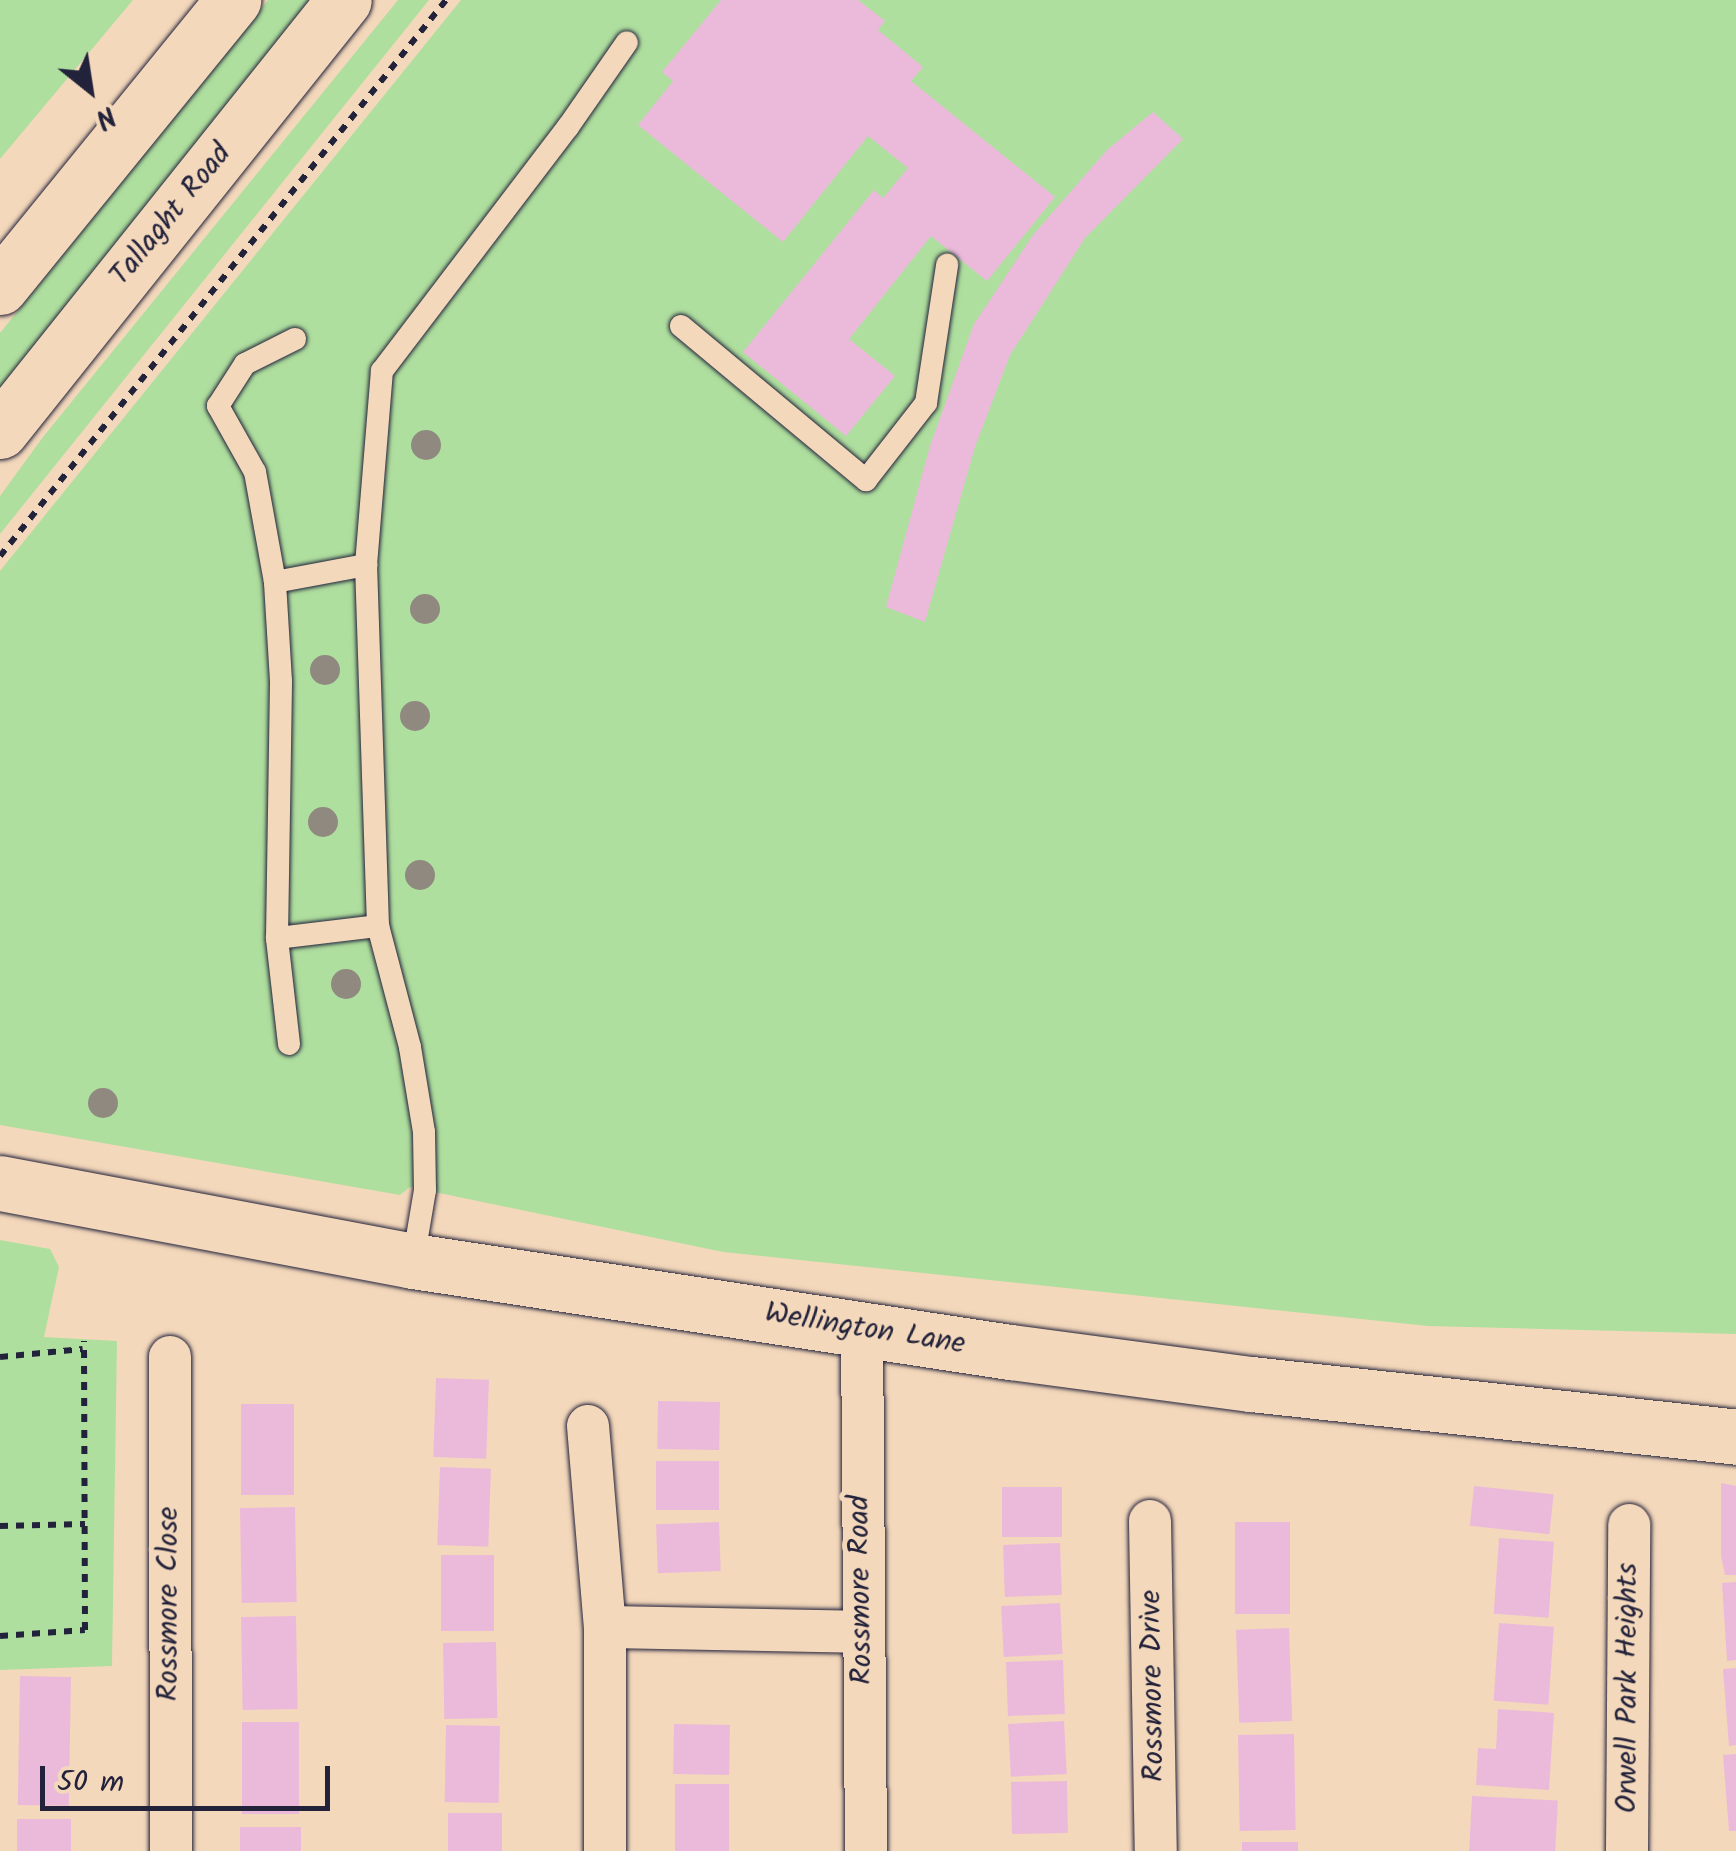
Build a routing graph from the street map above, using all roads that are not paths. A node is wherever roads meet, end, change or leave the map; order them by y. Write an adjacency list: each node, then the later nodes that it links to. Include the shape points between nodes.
1 (233, 0): 5 (street)
2 (344, 0): 8 (street, Tallaght Road)
3 (627, 42): 9 (lane, via 382,370)
4 (947, 265): 6 (lane, via 926,403 866,480)
5 (0, 287)
6 (681, 326)
7 (295, 338): 10 (lane, via 245,364 218,406 254,472)
8 (0, 432)
9 (366, 565): 10 (lane); 11 (lane)
10 (275, 582): 12 (lane, via 281,681)
11 (378, 926): 12 (lane); 15 (lane, via 424,1132 426,1190)
12 (277, 938): 13 (lane)
13 (288, 1044)
14 (0, 1182): 15 (street, Wellington Lane)
15 (413, 1261): 16 (street, Wellington Lane)
16 (862, 1329): 19 (street, Wellington Lane, via 1251,1384); 23 (street, Rossmore Road)
17 (170, 1358): 24 (street, Rossmore Close)
18 (588, 1426): 22 (street)
19 (1736, 1437)
20 (1150, 1522): 27 (street, Rossmore Drive)
21 (1629, 1525): 28 (street, Orwell Park Heights)
22 (605, 1628): 23 (street); 25 (street)
23 (860, 1632): 26 (street, Rossmore Road)
24 (171, 1851)
25 (605, 1851)
26 (866, 1851)
27 (1156, 1851)
28 (1627, 1851)

